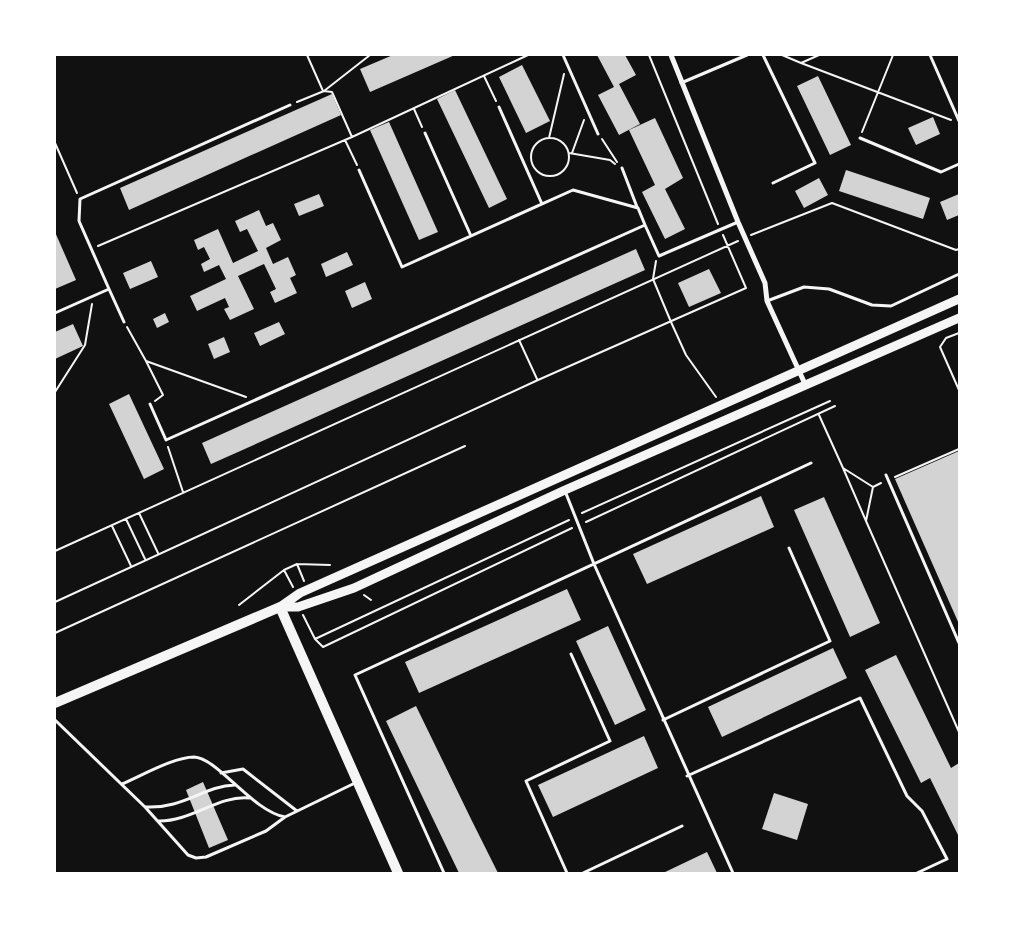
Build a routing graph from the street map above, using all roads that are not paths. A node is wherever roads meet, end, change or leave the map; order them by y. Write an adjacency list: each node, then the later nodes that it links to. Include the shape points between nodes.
1 (563, 55): 11 (lane)
2 (670, 55): 6 (street)
3 (746, 55): 6 (lane)
4 (763, 55): 16 (lane, via 815,163)
5 (930, 55): 9 (lane)
6 (681, 83): 19 (street)
7 (290, 105): 23 (lane, via 80,199 79,221)
8 (499, 107): 17 (lane)
9 (959, 122)
10 (425, 133): 21 (lane)
11 (598, 134)
12 (860, 138): 13 (lane, via 941,172)
13 (959, 164)
14 (622, 168): 18 (lane)
15 (359, 170): 21 (lane, via 402,267)
16 (773, 183)
17 (542, 204): 18 (lane, via 573,190); 21 (lane)
18 (638, 208): 20 (lane)
19 (738, 222): 20 (lane, via 659,256); 25 (street, via 765,283)
20 (645, 225): 31 (lane, via 166,440)
21 (471, 236)
22 (959, 274): 25 (lane, via 891,306 872,305 829,289 804,287)
23 (109, 289): 26 (lane); 28 (lane)
24 (959, 300): 29 (main road)
25 (767, 301): 29 (street)
26 (55, 313)
27 (959, 318): 30 (main road)
28 (124, 322)
29 (799, 371): 30 (street); 37 (main road, via 295,596)
30 (805, 384): 34 (main road)
31 (150, 404)
32 (811, 463): 36 (lane)
33 (886, 476): 38 (lane)
34 (565, 490): 36 (lane); 37 (main road, via 354,588 298,607)
35 (789, 548): 42 (lane, via 830,641)
36 (594, 564): 42 (lane); 55 (lane, via 355,676)
37 (280, 607): 40 (main road); 45 (main road)
38 (959, 643)
39 (571, 654): 56 (lane, via 610,742 526,781)
40 (55, 703)
41 (55, 720): 46 (lane)
42 (663, 720): 44 (lane)
43 (221, 773): 46 (lane, via 203,759 194,757); 47 (lane); 50 (lane, via 243,769)
44 (687, 776): 58 (lane); 59 (lane, via 860,698 907,796 922,811 947,859)
45 (357, 782): 50 (lane); 54 (main road)
46 (122, 784): 49 (lane)
47 (236, 785): 48 (lane); 49 (lane, via 176,805)
48 (250, 798): 51 (lane, via 268,811); 52 (lane, via 236,796 172,822)
49 (145, 807): 52 (lane)
50 (297, 811): 51 (lane)
51 (285, 817): 52 (lane, via 266,831 206,857 196,858 188,855)
52 (157, 821)
53 (682, 826): 57 (lane)
54 (398, 873)
55 (444, 873)
56 (566, 873)
57 (582, 873)
58 (733, 873)
59 (917, 873)

